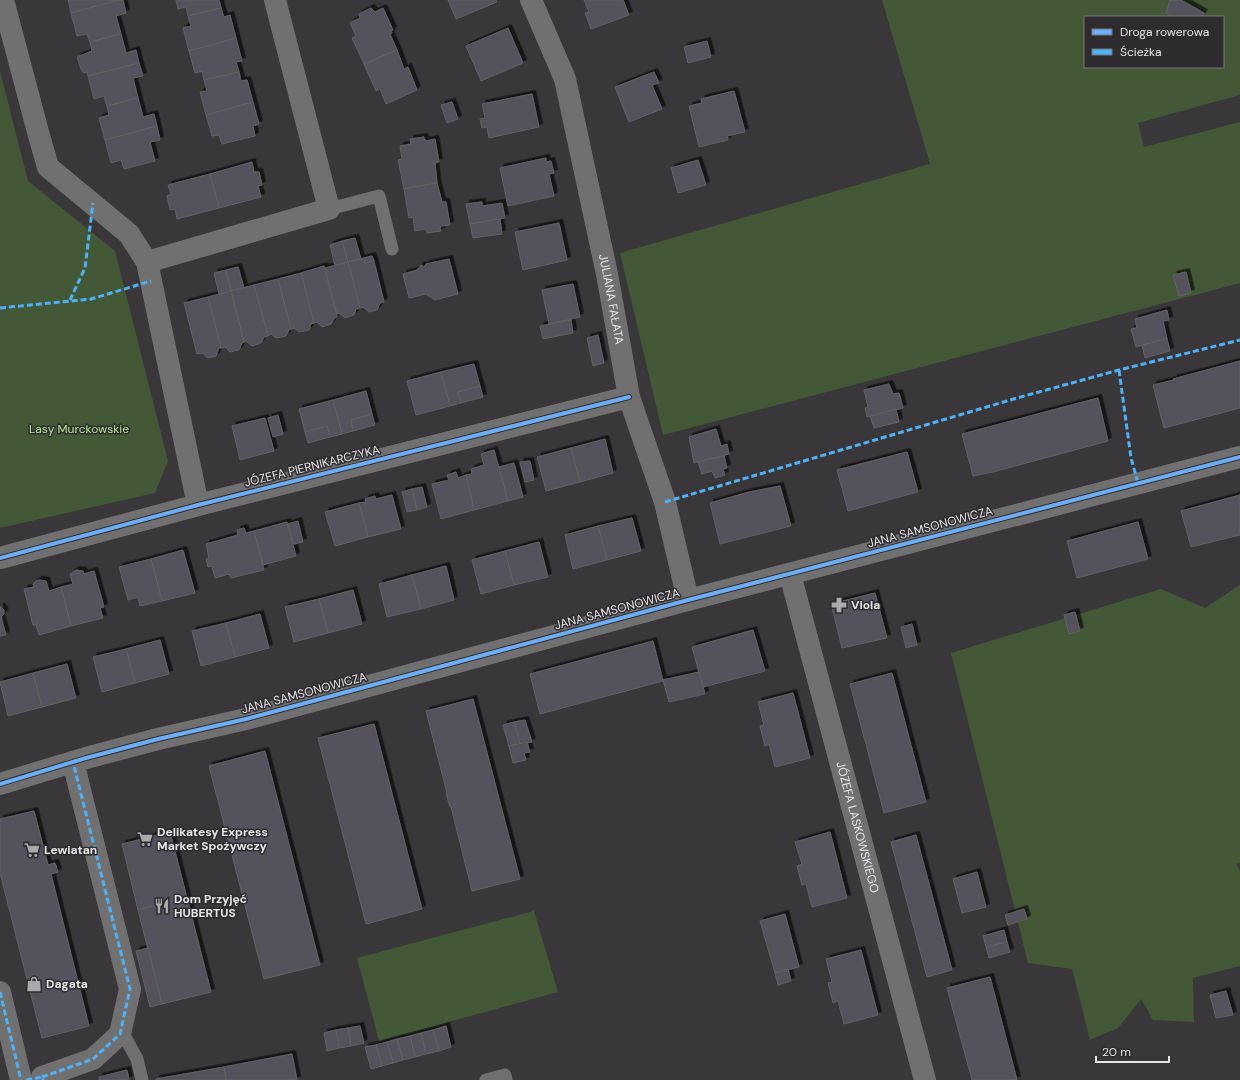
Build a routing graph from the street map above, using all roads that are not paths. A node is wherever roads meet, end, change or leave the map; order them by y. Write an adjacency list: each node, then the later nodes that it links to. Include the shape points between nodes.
1 (4, 0): 6 (street, via 48,167 129,234)
2 (274, 0): 4 (street)
3 (531, 0): 7 (street, JULIANA FAŁATA, via 565,79 607,274)
4 (329, 208): 5 (lane, via 379,196); 6 (street)
5 (392, 249)
6 (146, 262): 9 (street)
7 (629, 397): 9 (street, JÓZEFA PIERNIKARCZYKA); 12 (street, JULIANA FAŁATA, via 665,502)
8 (1240, 457): 11 (street, JANA SAMSONOWICZA)
9 (198, 505): 10 (street, JÓZEFA PIERNIKARCZYKA)
10 (0, 558)
11 (790, 574): 12 (street, JANA SAMSONOWICZA); 22 (street, JÓZEFA LASKOWSKIEGO)
12 (688, 600): 13 (street, JANA SAMSONOWICZA, via 253,717)
13 (73, 762): 14 (street, JANA SAMSONOWICZA); 16 (street, via 130,989)
14 (0, 784)
15 (0, 992): 18 (street)
16 (120, 1030): 17 (street, via 120,1034 94,1059); 19 (lane, via 137,1059)
17 (37, 1079)
18 (21, 1080)
19 (142, 1080)
20 (486, 1080): 21 (lane, via 505,1075)
21 (506, 1080)
22 (925, 1080)

